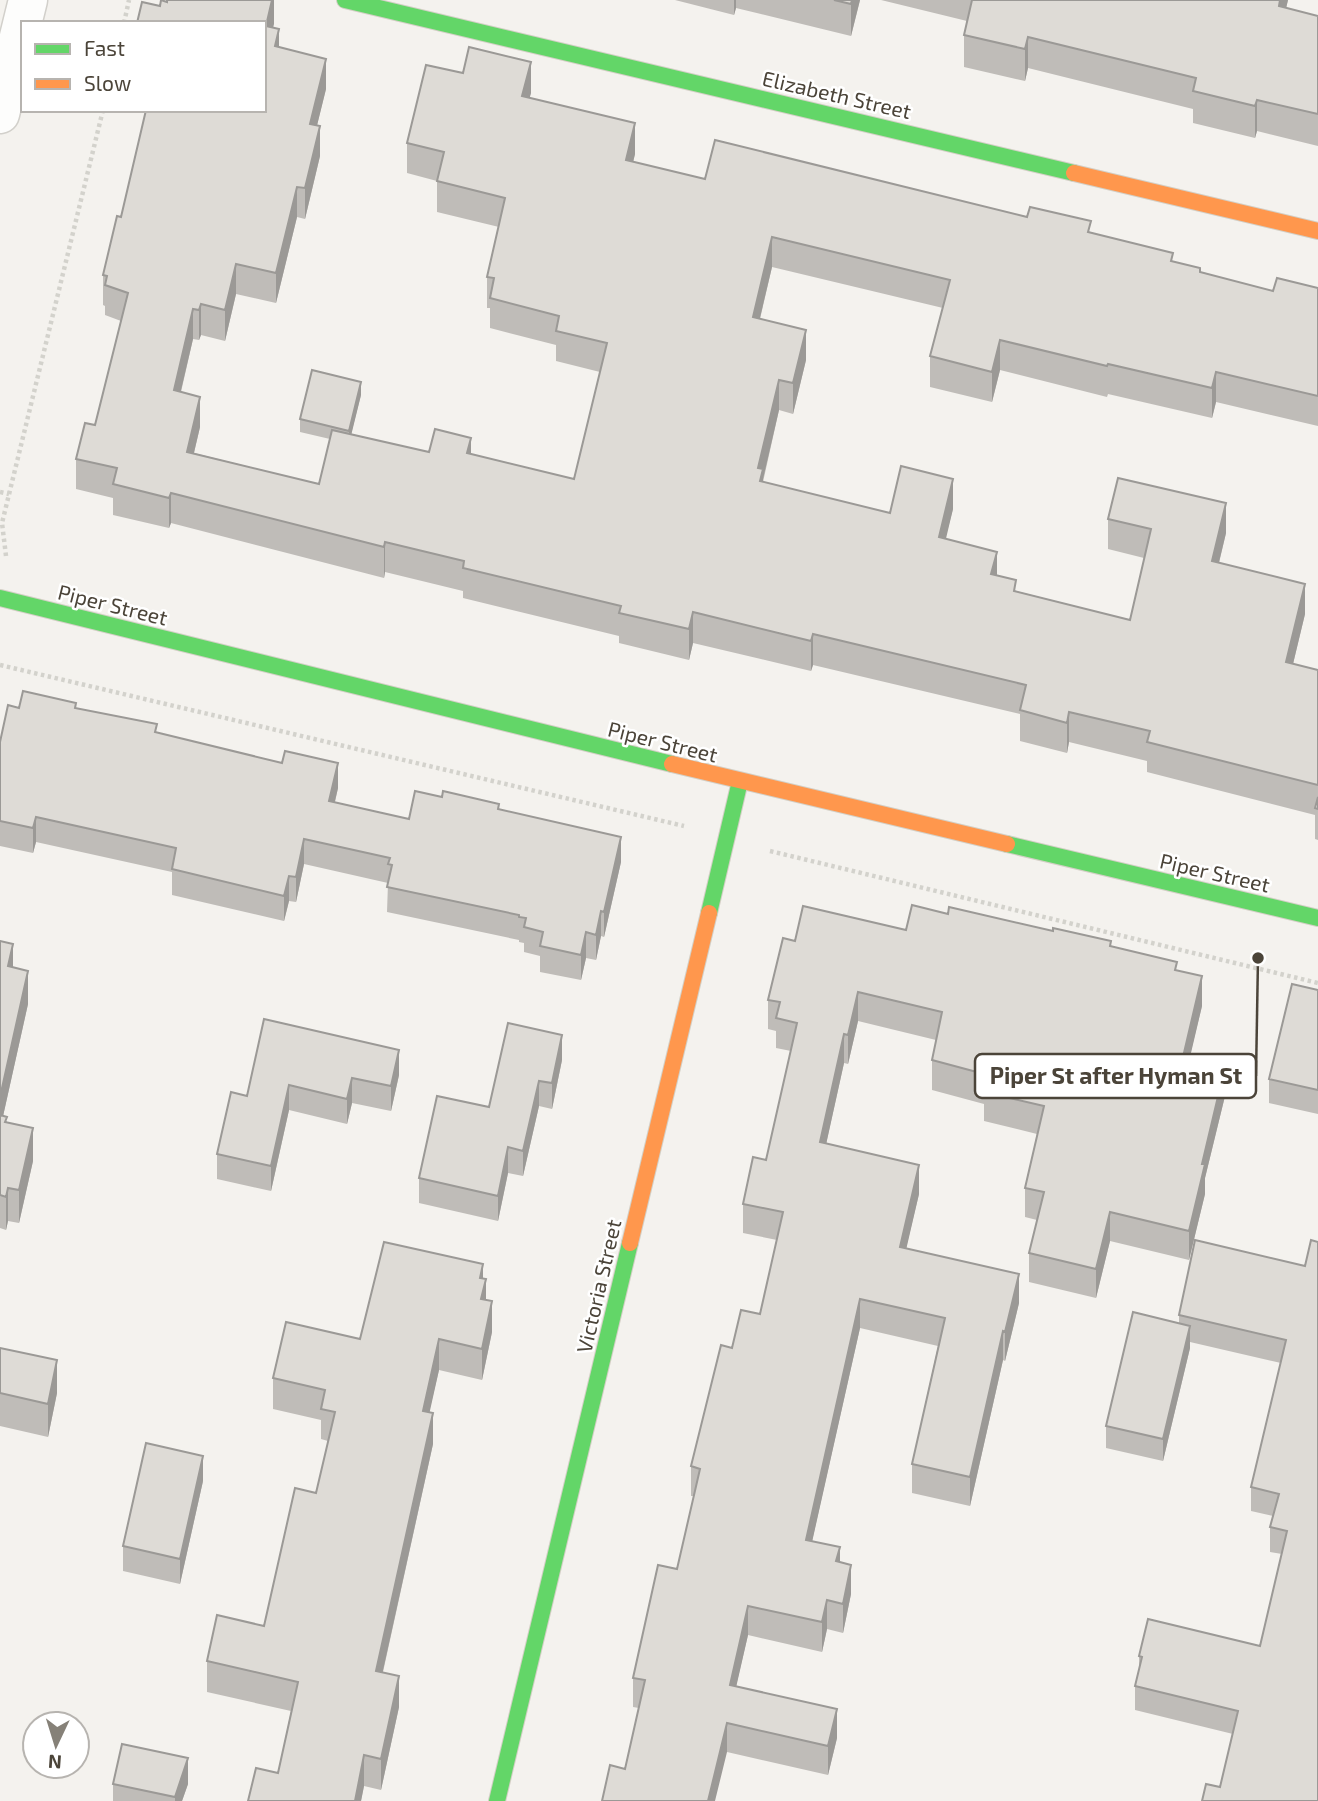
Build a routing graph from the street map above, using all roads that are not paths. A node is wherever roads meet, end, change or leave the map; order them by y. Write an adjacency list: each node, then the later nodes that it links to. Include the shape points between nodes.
1 (27, 0): 3 (street)
2 (345, 0): 6 (street, Elizabeth Street)
3 (22, 21)
4 (21, 25): 5 (street)
5 (0, 114)
6 (1318, 230)
7 (0, 598): 8 (street, Piper Street)
8 (740, 782): 9 (street, Piper Street); 10 (street, Victoria Street)
9 (1318, 918)
10 (497, 1801)

